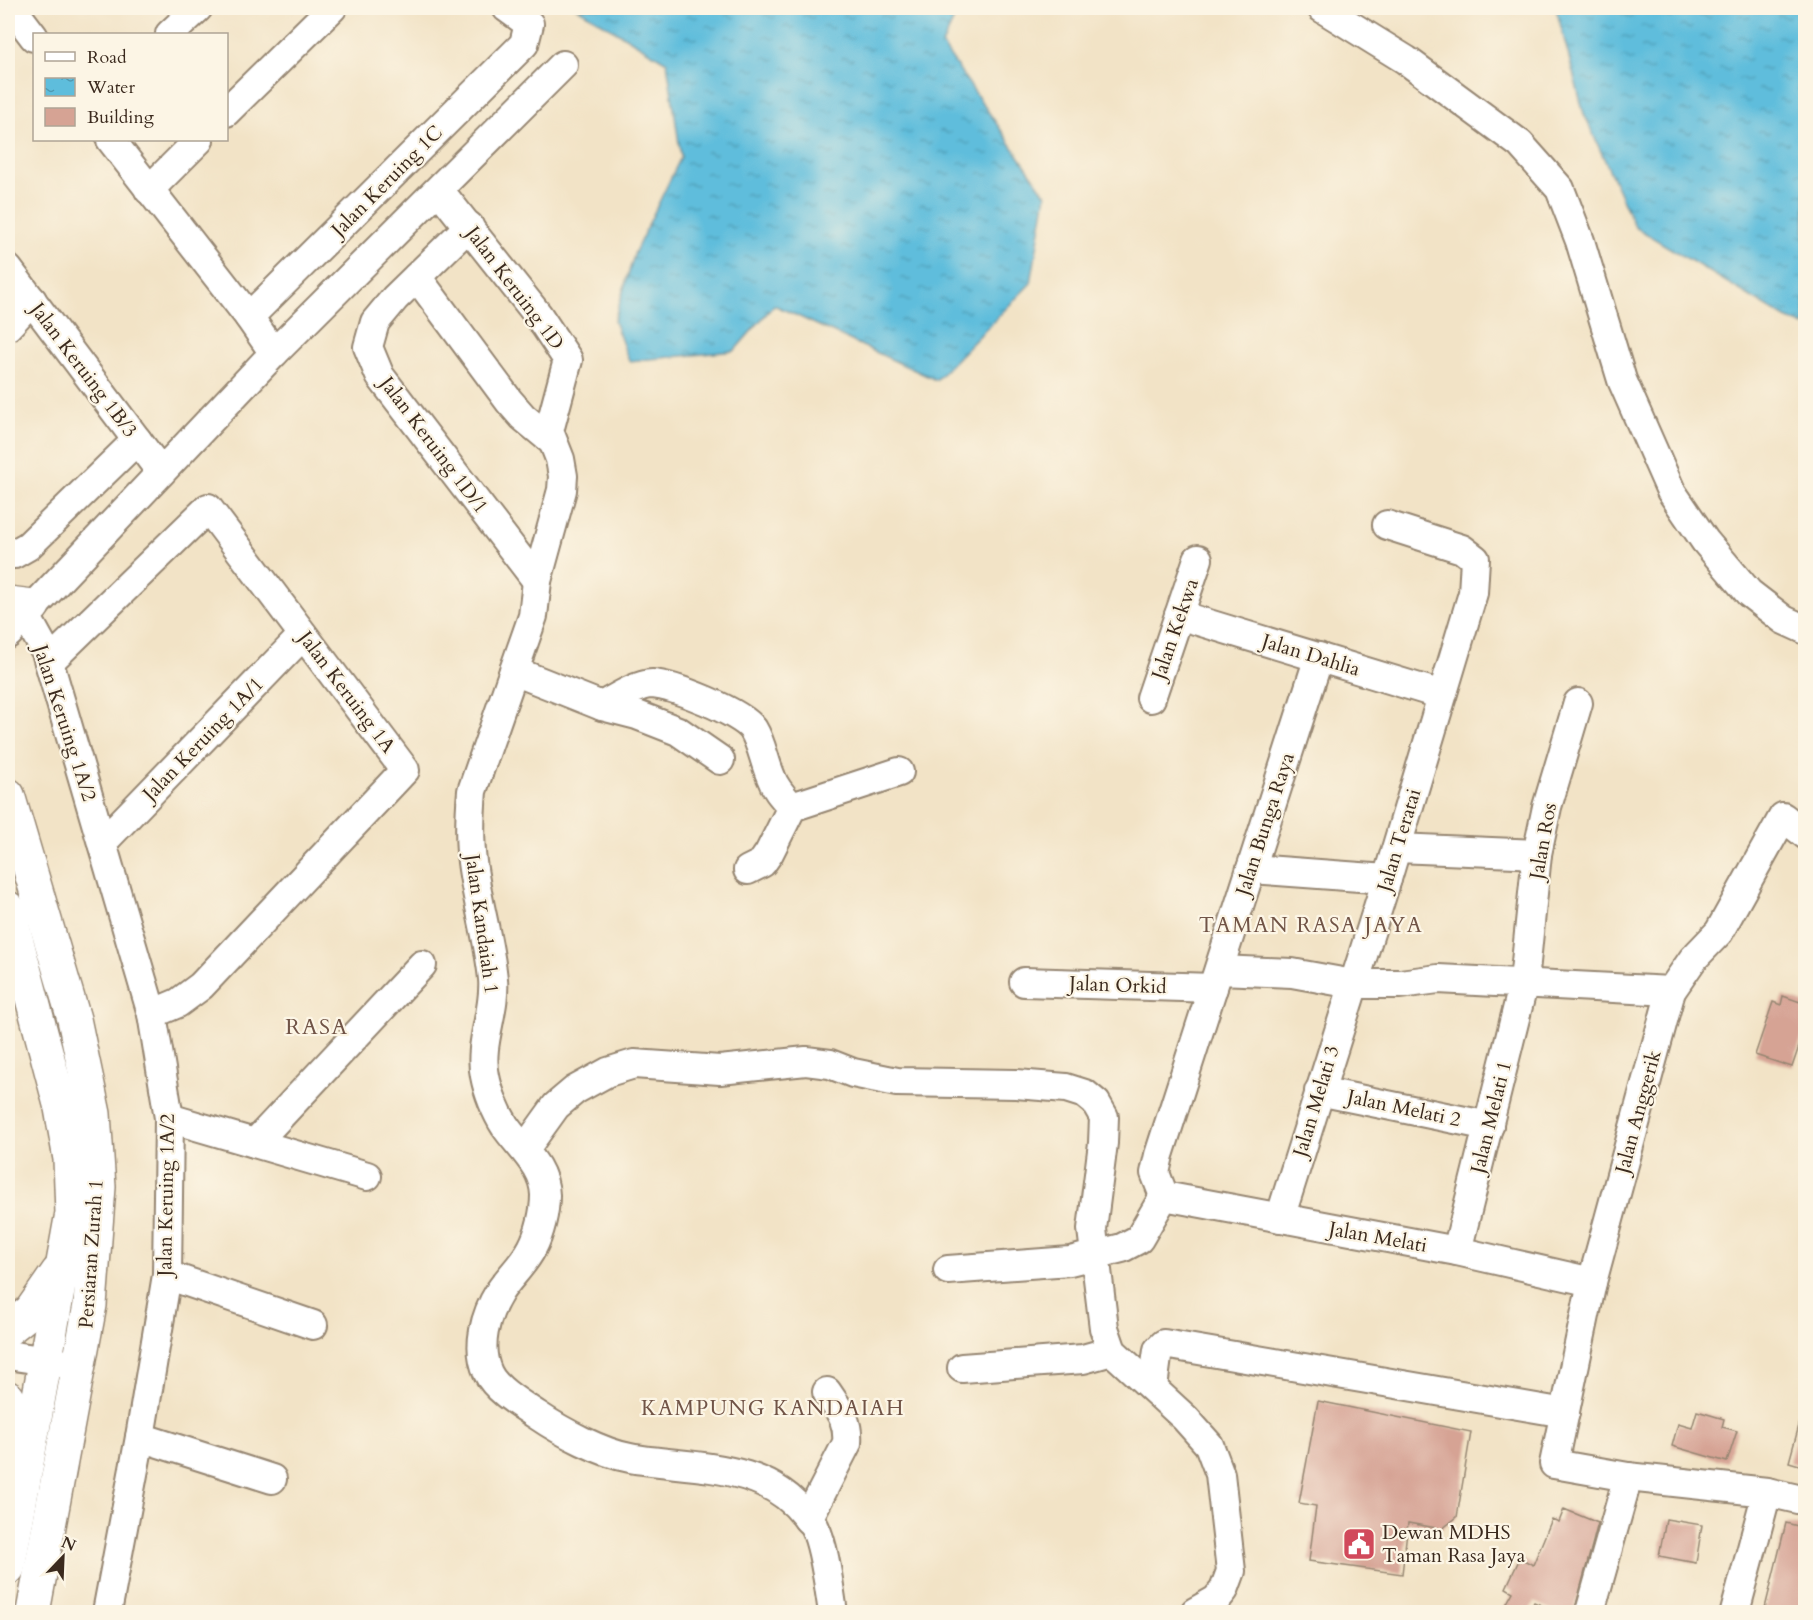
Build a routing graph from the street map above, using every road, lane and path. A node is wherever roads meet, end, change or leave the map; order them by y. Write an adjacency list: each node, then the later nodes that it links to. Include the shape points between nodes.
1 (12, 8): 7 (street)
2 (198, 8): 6 (street)
3 (332, 8): 9 (street)
4 (507, 8): 18 (street, Jalan Keruing 1C, via 529,24 524,44)
5 (1322, 8): 30 (street, via 1406,60 1520,144 1560,189 1622,380 1671,491 1705,541 1749,593 1784,620)
6 (171, 33)
7 (33, 36)
8 (563, 65): 13 (street)
9 (228, 110)
10 (112, 141): 12 (street)
11 (198, 141): 12 (street)
12 (149, 189): 18 (street)
13 (439, 190): 14 (street, Jalan Keruing 1D); 20 (street)
14 (469, 226): 16 (street, Jalan Keruing 1D/1); 22 (street, Jalan Keruing 1D, via 568,360 551,419)
15 (8, 269): 17 (street, Jalan Keruing 1B/3)
16 (417, 277): 22 (street, via 509,401); 27 (street, Jalan Keruing 1D/1, via 375,322 368,347 380,376)
17 (32, 300): 19 (street); 21 (street, Jalan Keruing 1B/3)
18 (249, 317): 20 (street)
19 (8, 326)
20 (274, 353): 23 (street)
21 (137, 440): 23 (street, Jalan Keruing 1B/3); 25 (street, via 28,546 14,554)
22 (552, 441): 27 (street, Jalan Keruing 1D, via 564,476)
23 (161, 472): 28 (street)
24 (1387, 525): 35 (street, Jalan Teratai, via 1462,549 1475,559 1473,593)
25 (8, 552)
26 (1198, 559): 29 (street, Jalan Kekwa)
27 (537, 581): 34 (street, Jalan Keruing 1D, via 533,616)
28 (18, 614): 33 (street, Jalan Keruing 1A/2)
29 (1179, 615): 32 (street, Jalan Dahlia); 36 (street, Jalan Kekwa)
30 (1806, 630)
31 (303, 635): 33 (street, Jalan Keruing 1A, via 208,508); 44 (street, Jalan Keruing 1A/1); 57 (street, Jalan Keruing 1A, via 405,770 201,986 178,1003)
32 (1319, 657): 35 (street, Jalan Dahlia); 47 (street, Jalan Bunga Raya)
33 (49, 662): 44 (street, Jalan Keruing 1A/2)
34 (514, 670): 38 (street); 62 (street, Jalan Kandaiah 1, via 472,791 470,817 472,860 493,980 484,1074 504,1124)
35 (1442, 695): 45 (street, Jalan Teratai)
36 (1151, 698)
37 (1578, 703): 46 (street, Jalan Ros, via 1547,807)
38 (602, 706): 39 (street, via 678,731); 42 (street, via 651,684 690,694 730,712 752,728 771,778)
39 (720, 760)
40 (898, 772): 42 (street)
41 (8, 795): 77 (main road, Persiaran Zurah 1, via 74,1019 94,1114 99,1187 90,1305)
42 (792, 807): 48 (street, via 769,853 762,863)
43 (1806, 834): 56 (street, Jalan Anggerik, via 1783,816 1719,932 1693,959)
44 (102, 843): 57 (street, Jalan Keruing 1A/2)
45 (1396, 848): 46 (street); 49 (street, Jalan Teratai)
46 (1538, 854): 54 (street, Jalan Ros)
47 (1251, 869): 49 (street); 52 (street, Jalan Bunga Raya)
48 (748, 870)
49 (1387, 879): 55 (street, Jalan Teratai)
50 (8, 908): 68 (main road, Persiaran Zurah 1, via 61,1108 70,1159 72,1213)
51 (422, 965): 61 (street)
52 (1216, 979): 53 (street, Jalan Orkid); 55 (street, Jalan Orkid, via 1292,973); 64 (street, Jalan Bunga Raya, via 1155,1173)
53 (1024, 982)
54 (1524, 982): 55 (street, Jalan Orkid, via 1438,978 1400,984); 56 (street, Jalan Orkid); 60 (street, Jalan Melati 1)
55 (1353, 984): 58 (street, Jalan Melati 3)
56 (1671, 991): 71 (street, Jalan Anggerik)
57 (152, 1014): 59 (street, Jalan Keruing 1A/2)
58 (1319, 1091): 60 (street, Jalan Melati 2); 65 (street, Jalan Melati 3)
59 (169, 1118): 61 (street); 70 (street, Jalan Keruing 1A/2)
60 (1489, 1126): 66 (street, Jalan Melati 1)
61 (255, 1143): 63 (street)
62 (525, 1149): 67 (street, via 556,1106 575,1090 608,1072 634,1064 720,1070 806,1061 897,1082 1066,1088 1085,1094 1104,1117 1092,1229); 89 (street, Jalan Kandaiah 1, via 540,1173 545,1194 542,1217 532,1247 499,1292 486,1321 481,1346 489,1375 512,1399 581,1440 628,1458 735,1472 766,1483 794,1500)
63 (367, 1176)
64 (1164, 1196): 65 (street, Jalan Melati); 67 (street, via 1139,1239)
65 (1280, 1218): 66 (street, Jalan Melati)
66 (1457, 1251): 71 (street, Jalan Melati)
67 (1095, 1255): 69 (street, via 1070,1261); 74 (street, via 1104,1328)
68 (65, 1262): 73 (main road, via 31,1311); 76 (main road, Persiaran Zurah 1)
69 (948, 1270)
70 (167, 1275): 72 (street); 83 (street, Jalan Keruing 1A/2)
71 (1592, 1282): 82 (street, Jalan Anggerik)
72 (313, 1325)
73 (8, 1329)
74 (1112, 1351): 78 (street, via 1083,1359); 79 (street)
75 (8, 1355): 76 (street)
76 (45, 1361): 77 (street); 84 (main road, Persiaran Zurah 1)
77 (80, 1366): 91 (main road, Persiaran Zurah 1)
78 (962, 1368)
79 (1153, 1387): 82 (street, via 1158,1350 1164,1344); 94 (street, via 1209,1445 1220,1474 1231,1571 1216,1600)
80 (827, 1392): 89 (street, via 844,1417 847,1443)
81 (8, 1398): 84 (main road, via 20,1421)
82 (1565, 1413): 85 (street, Jalan Anggerik, via 1554,1464)
83 (140, 1437): 86 (street); 92 (street, Jalan Keruing 1A/2)
84 (27, 1456): 90 (main road, Persiaran Zurah 1)
85 (1628, 1477): 87 (street); 95 (street)
86 (272, 1479)
87 (1767, 1492): 88 (street); 96 (street)
88 (1806, 1501)
89 (808, 1519): 93 (street, Jalan Kandaiah 1, via 815,1528 825,1561)
90 (8, 1568)
91 (33, 1612)
92 (107, 1612)
93 (833, 1612)
94 (1195, 1612)
95 (1590, 1612)
96 (1735, 1612)

